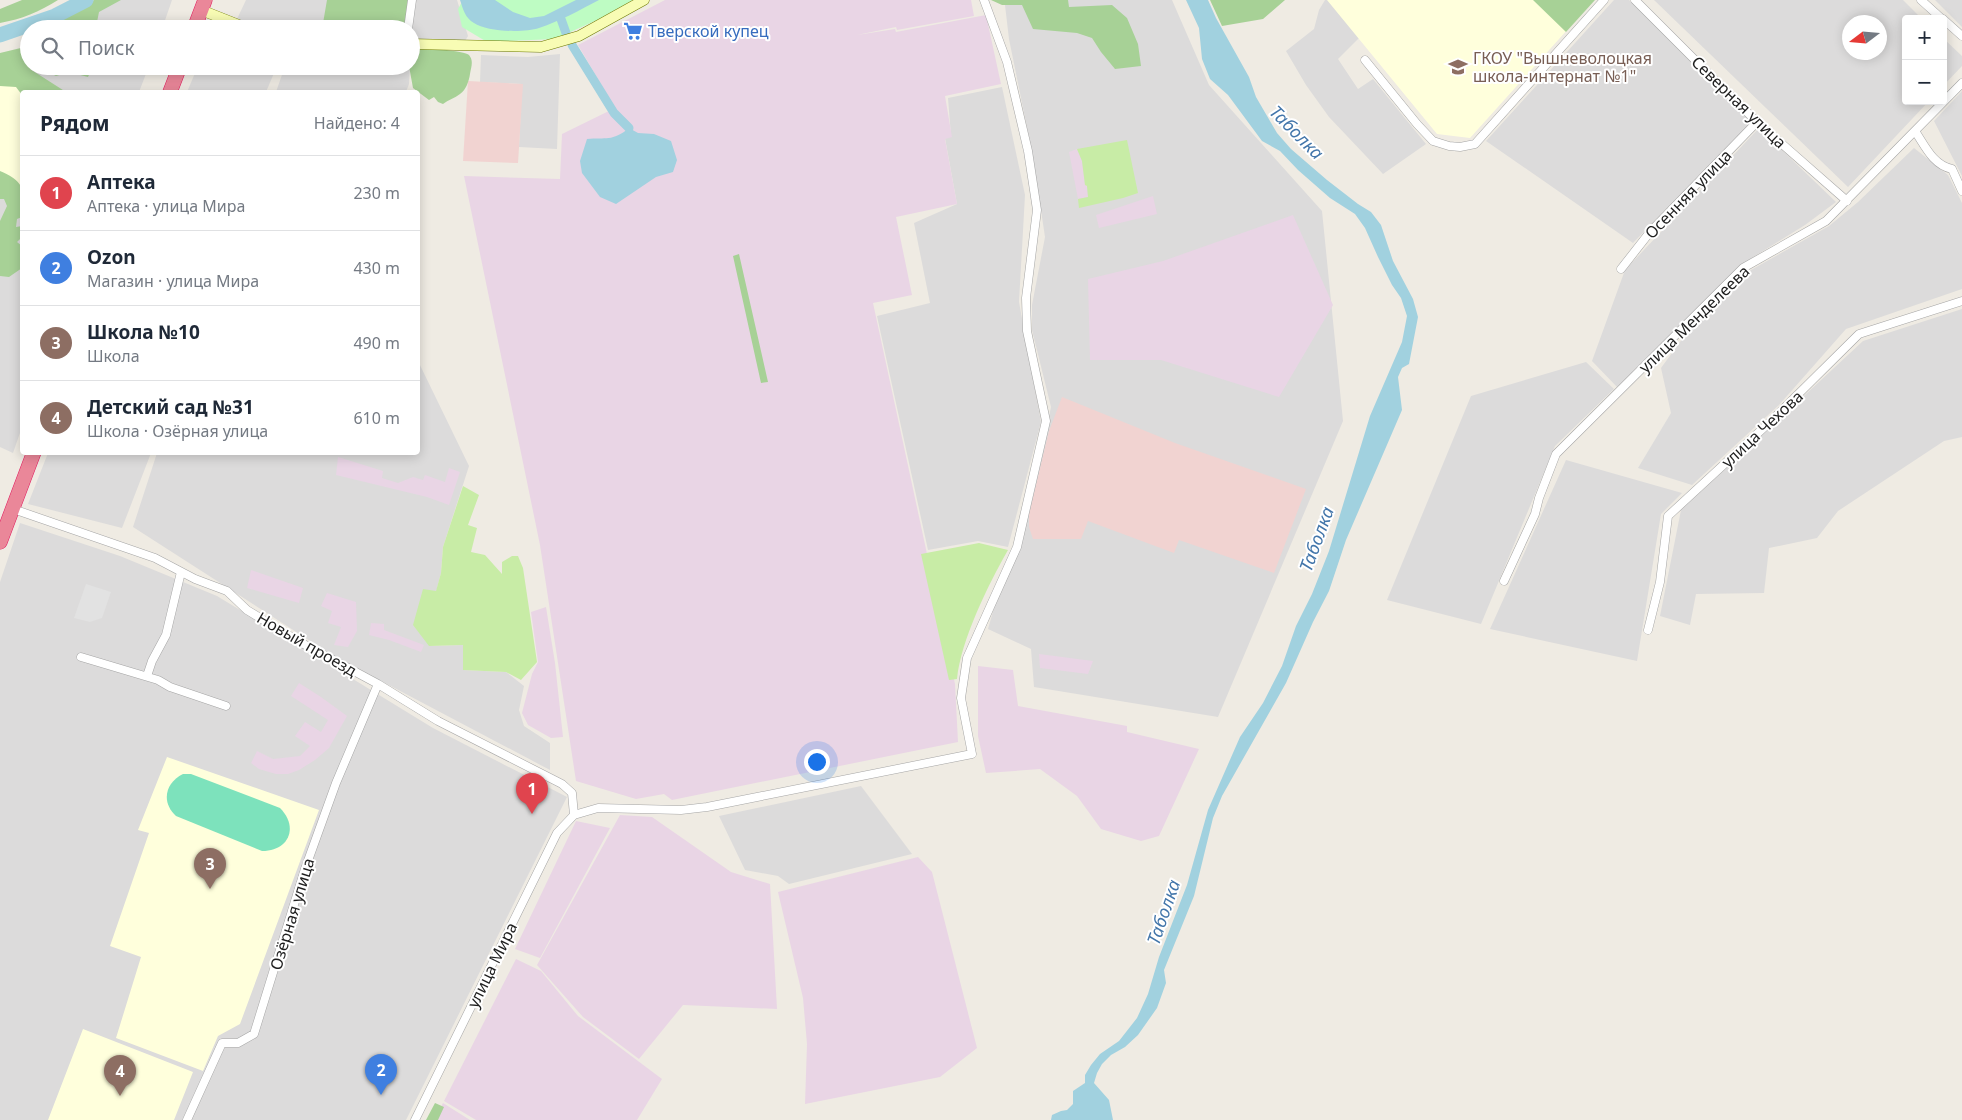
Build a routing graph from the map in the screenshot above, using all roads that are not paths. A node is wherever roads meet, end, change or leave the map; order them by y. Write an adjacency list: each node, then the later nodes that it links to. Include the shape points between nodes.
1 (412, 0): 11 (street)
2 (644, 0): 14 (street, via 580,36 541,48)
3 (984, 0): 35 (street, via 1016,94 1037,210 1026,298 1027,331 1046,421 1017,547 967,658 961,698 972,754 707,807 681,810 598,808)
4 (1604, 0): 15 (street, via 1475,144 1469,146 1449,146 1433,141)
5 (1635, 0): 19 (street, Северная улица)
6 (1921, 0): 8 (street)
7 (203, 5): 9 (highway); 10 (street)
8 (1938, 15)
9 (197, 20)
10 (232, 20)
11 (409, 20)
12 (1947, 23): 13 (street)
13 (1962, 36)
14 (420, 44)
15 (1365, 60)
16 (177, 75): 18 (highway)
17 (1962, 83): 20 (street, улица Менделеева)
18 (171, 90)
19 (1758, 122): 22 (street, Северная улица); 23 (street, Осенняя улица, via 1650,232)
20 (1915, 131): 21 (street, via 1935,161 1944,168 1952,169); 22 (street, улица Менделеева)
21 (1962, 191)
22 (1847, 201): 29 (street, улица Менделеева, via 1826,222 1743,268 1556,454 1535,514)
23 (1621, 269)
24 (1962, 301): 30 (street, улица Чехова, via 1859,334 1668,516 1660,582)
25 (33, 455): 26 (highway)
26 (13, 509): 27 (highway); 28 (street, Новый проезд, via 155,558)
27 (0, 542)
28 (181, 572): 32 (street, via 166,635); 33 (street, Новый проезд, via 227,591 247,610 289,636)
29 (1504, 581)
30 (1648, 630)
31 (81, 658): 32 (street)
32 (147, 676): 34 (street)
33 (378, 684): 35 (street, Новый проезд, via 438,721 562,784 572,792); 36 (street, Озёрная улица, via 336,783 305,869 254,1034 238,1043 222,1043)
34 (226, 706)
35 (574, 815): 37 (street, улица Мира, via 556,833)
36 (187, 1120)
37 (415, 1120)

